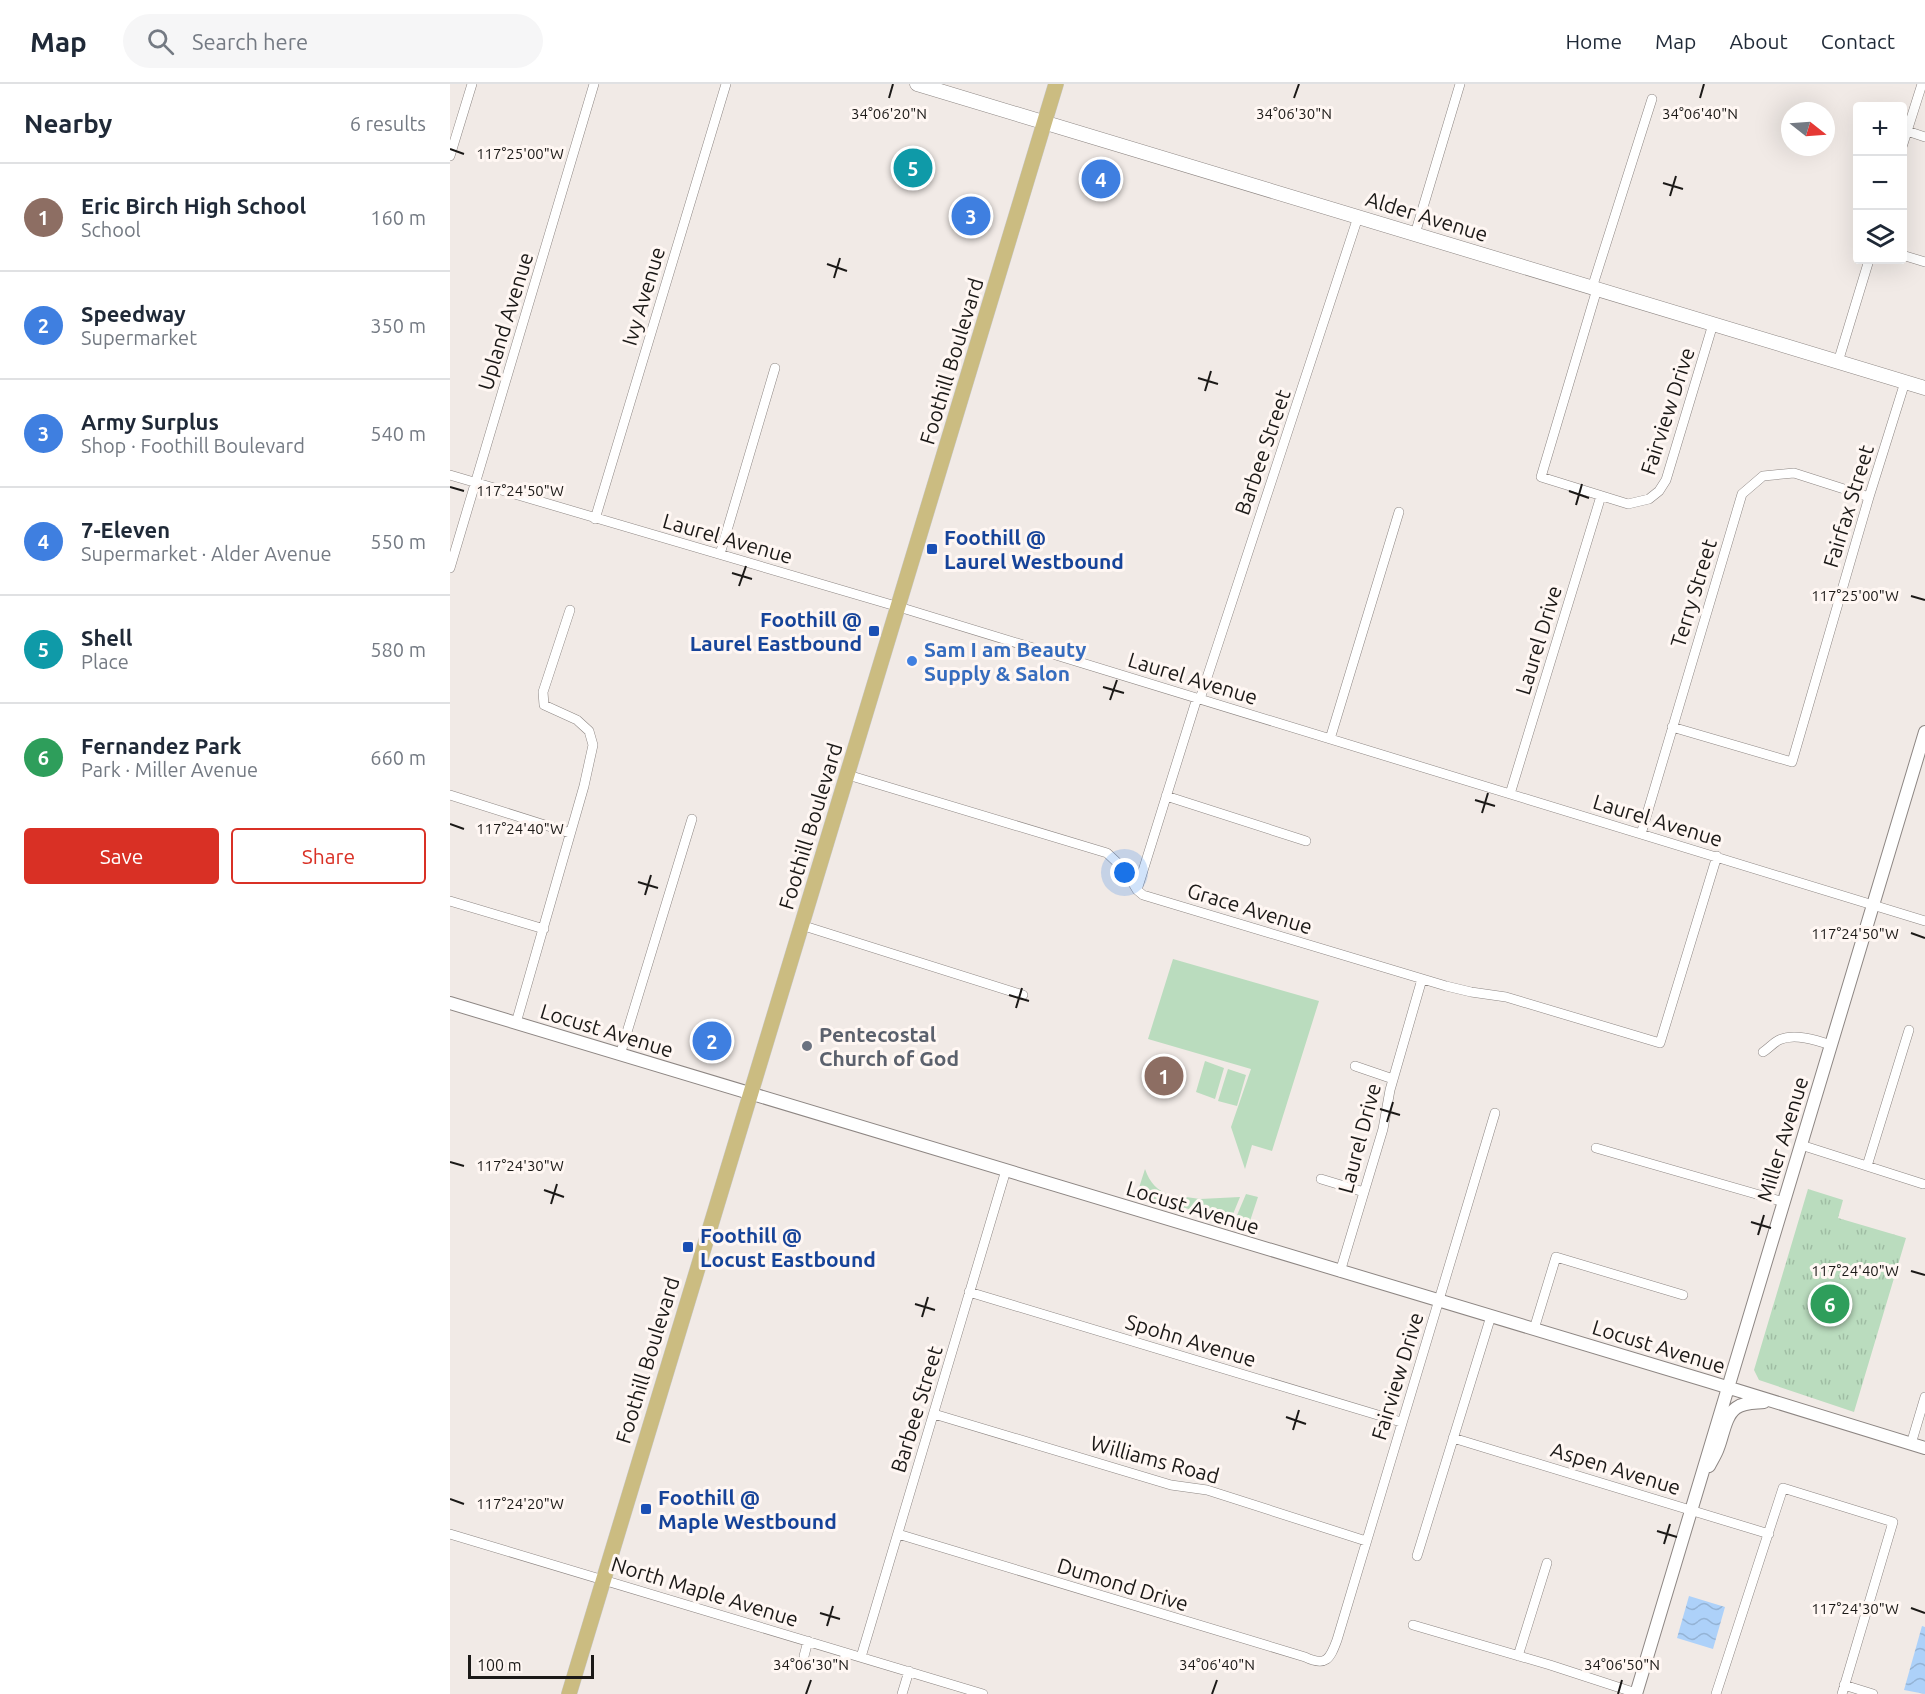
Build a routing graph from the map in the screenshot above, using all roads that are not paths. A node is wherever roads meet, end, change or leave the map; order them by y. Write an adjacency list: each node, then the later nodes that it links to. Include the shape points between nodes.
1 (472, 84): 12 (street)
2 (594, 84): 25 (street, Upland Avenue)
3 (726, 84): 29 (street, Ivy Avenue)
4 (917, 84): 9 (main road, Alder Avenue)
5 (1056, 84): 9 (main road, Foothill Boulevard)
6 (1460, 84): 14 (street)
7 (1922, 84): 10 (street)
8 (1652, 99): 18 (street)
9 (1045, 122): 13 (main road, Alder Avenue); 32 (main road, Foothill Boulevard)
10 (1907, 130): 11 (street)
11 (1925, 137)
12 (450, 156)
13 (1358, 217): 14 (main road, Alder Avenue); 34 (street, Barbee Street)
14 (1415, 234): 18 (main road, Alder Avenue)
15 (1907, 257): 16 (street)
16 (1925, 262)
17 (1868, 264): 20 (street)
18 (1595, 288): 19 (main road, Alder Avenue); 26 (street, Fairview Drive, via 1541,477)
19 (1713, 324): 20 (main road, Alder Avenue); 26 (street, Fairview Drive, via 1666,480 1659,491 1649,499 1628,504)
20 (1838, 362): 22 (main road, Alder Avenue)
21 (774, 368): 30 (street)
22 (1905, 382): 23 (main road, Alder Avenue); 27 (street, Fairfax Street)
23 (1925, 388)
24 (450, 475): 25 (street, Laurel Avenue)
25 (475, 483): 29 (street, Laurel Avenue); 31 (street, Upland Avenue)
26 (1601, 496): 39 (street, Laurel Drive)
27 (1869, 497): 35 (street, Terry Street, via 1794,473 1763,476 1742,494); 35 (street, Fairfax Street, via 1792,762)
28 (1399, 512): 37 (street)
29 (595, 519): 30 (street, Laurel Avenue)
30 (720, 554): 32 (street, Laurel Avenue)
31 (450, 568)
32 (899, 607): 34 (street, Laurel Avenue); 38 (main road, Foothill Boulevard)
33 (570, 610): 43 (street, via 543,692 544,705 577,720 589,731 593,746)
34 (1198, 699): 37 (street, Laurel Avenue); 41 (street, Barbee Street)
35 (1672, 727): 44 (street, Terry Street)
36 (1925, 732): 49 (street, Miller Avenue)
37 (1330, 739): 39 (street, Laurel Avenue)
38 (848, 775): 47 (street, via 1107,853 1125,870); 51 (main road, Foothill Boulevard)
39 (1510, 794): 44 (street, Laurel Avenue)
40 (450, 795): 43 (street)
41 (1166, 796): 45 (street); 47 (street, Barbee Street)
42 (692, 819): 60 (street)
43 (570, 833): 52 (street)
44 (1641, 834): 46 (street, Laurel Avenue)
45 (1306, 841)
46 (1717, 856): 49 (street, Laurel Avenue); 53 (street, Grace Avenue, via 1660,1043 1506,997)
47 (1137, 890): 53 (street, Grace Avenue)
48 (450, 901): 52 (street)
49 (1872, 905): 50 (street, Laurel Avenue); 58 (street, Miller Avenue)
50 (1925, 921)
51 (801, 925): 54 (street); 63 (main road, Foothill Boulevard)
52 (544, 929): 56 (street)
53 (1422, 979): 62 (street, Laurel Drive)
54 (1023, 995)
55 (450, 1003): 56 (street, Locust Avenue)
56 (516, 1023): 60 (street, Locust Avenue)
57 (1909, 1030): 67 (street)
58 (1831, 1045): 59 (street, via 1794,1038 1779,1040); 65 (street, Miller Avenue)
59 (1763, 1053)
60 (620, 1055): 63 (street, Locust Avenue)
61 (1355, 1066): 62 (street)
62 (1393, 1078): 71 (street, Laurel Drive, via 1383,1130)
63 (750, 1094): 68 (street, Locust Avenue); 95 (main road, Foothill Boulevard)
64 (1495, 1113): 76 (street, Fairview Drive)
65 (1801, 1145): 67 (street); 72 (street, Miller Avenue)
66 (1596, 1148): 72 (street)
67 (1867, 1166): 70 (street)
68 (1006, 1170): 73 (street, Locust Avenue); 74 (street, Barbee Street)
69 (1322, 1179): 71 (street)
70 (1923, 1184)
71 (1364, 1192): 73 (street, Laurel Drive)
72 (1784, 1202): 79 (street, Miller Avenue)
73 (1340, 1272): 76 (street, Locust Avenue)
74 (969, 1292): 82 (street, Barbee Street); 83 (street, Spohn Avenue)
75 (1683, 1295): 78 (street, via 1556,1257)
76 (1438, 1301): 77 (street, Locust Avenue); 83 (street, Fairview Drive)
77 (1491, 1316): 78 (street, Locust Avenue); 84 (street)
78 (1534, 1329): 79 (street, Locust Avenue)
79 (1727, 1387): 81 (street, Locust Avenue); 87 (street, Miller Avenue)
80 (1925, 1398): 85 (street)
81 (1774, 1402): 85 (street, Locust Avenue); 87 (street, via 1747,1404 1732,1412 1718,1451)
82 (934, 1414): 90 (street, Barbee Street); 92 (street, Williams Road, via 1171,1485 1207,1490)
83 (1401, 1422): 92 (street, Fairview Drive)
84 (1453, 1438): 88 (street, Aspen Avenue); 93 (street)
85 (1911, 1444): 86 (street, Locust Avenue)
86 (1925, 1448)
87 (1698, 1485): 88 (street, Miller Avenue)
88 (1692, 1509): 91 (street, Aspen Avenue); 109 (street, Miller Avenue)
89 (450, 1533): 95 (street, North Maple Avenue)
90 (898, 1534): 98 (street, Dumond Drive, via 1315,1662 1326,1660); 102 (street, Barbee Street)
91 (1769, 1534): 105 (street, via 1783,1488 1893,1522); 110 (street)
92 (1366, 1541): 98 (street, Fairview Drive)
93 (1417, 1556)
94 (1546, 1563): 101 (street)
95 (602, 1580): 97 (street, North Maple Avenue); 106 (main road, Foothill Boulevard)
96 (1413, 1625): 101 (street)
97 (808, 1641): 99 (street, North Maple Avenue); 100 (street)
98 (1334, 1650)
99 (846, 1653): 102 (street, North Maple Avenue); 103 (street)
100 (804, 1656)
101 (1518, 1656): 109 (street)
102 (861, 1657): 104 (street, North Maple Avenue)
103 (842, 1666)
104 (909, 1671): 107 (street); 108 (street, North Maple Avenue)
105 (1843, 1690): 111 (street)
106 (569, 1694)
107 (902, 1694)
108 (984, 1694)
109 (1636, 1694)
110 (1716, 1694)
111 (1873, 1694)

